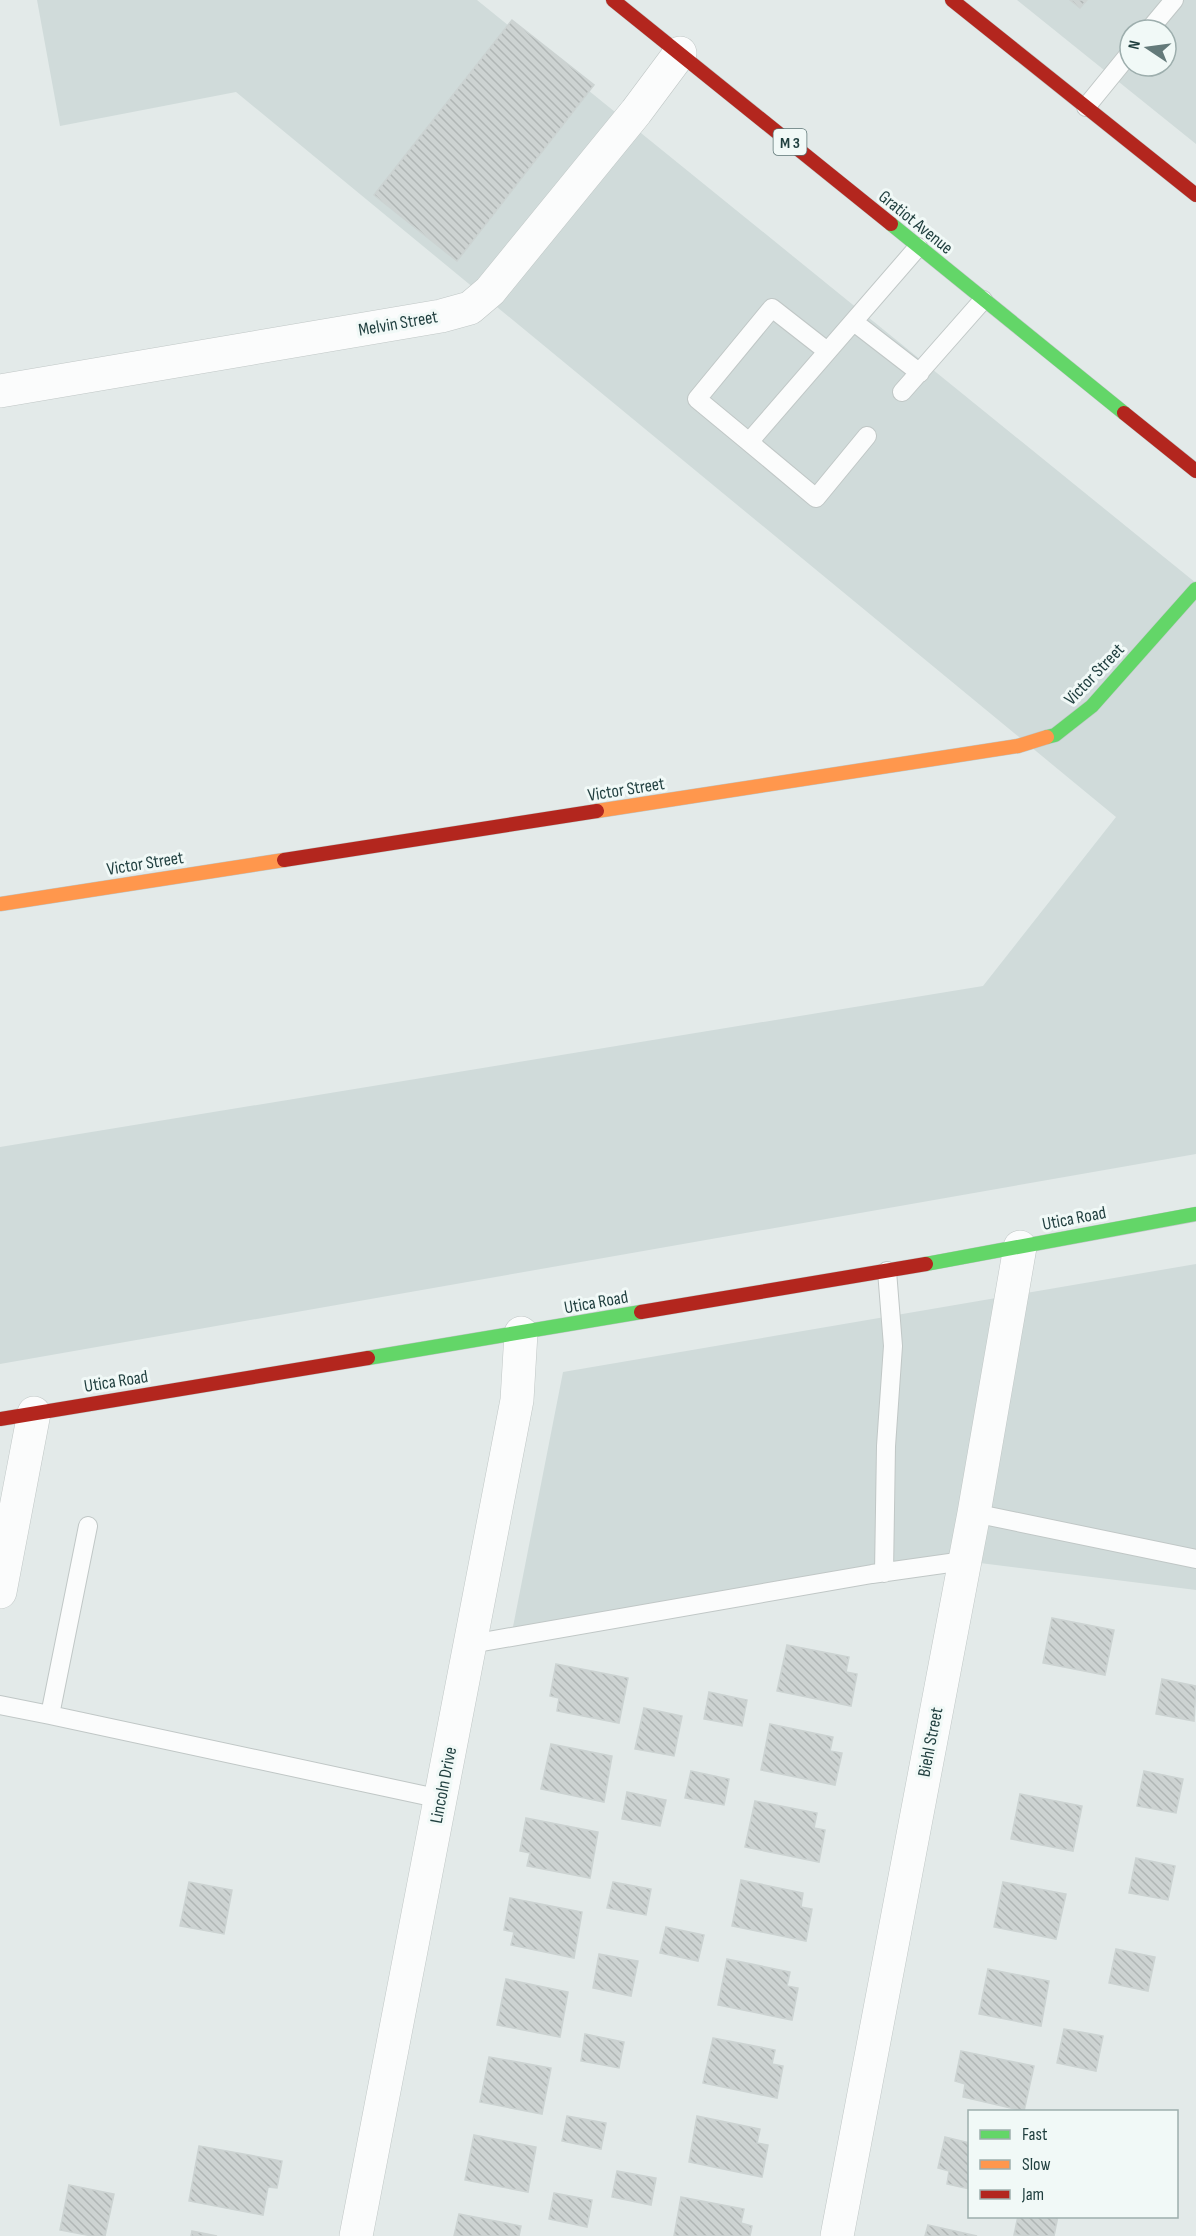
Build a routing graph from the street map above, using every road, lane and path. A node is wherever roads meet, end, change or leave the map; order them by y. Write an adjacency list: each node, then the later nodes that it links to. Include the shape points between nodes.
1 (613, 0): 5 (main road, Gratiot Avenue / M 3)
2 (952, 0): 7 (main road)
3 (1174, 0): 4 (lane)
4 (1159, 18)
5 (680, 53): 9 (main road, Gratiot Avenue / M 3); 14 (street, Melvin Street, via 490,291 470,308)
6 (1118, 68): 7 (lane)
7 (1086, 107): 8 (main road)
8 (1196, 195)
9 (918, 247): 10 (main road, Gratiot Avenue / M 3); 11 (lane)
10 (983, 300): 13 (lane); 18 (main road, Gratiot Avenue / M 3)
11 (854, 322): 12 (lane); 13 (lane)
12 (827, 351): 17 (lane); 17 (lane, via 772,308 697,399)
13 (920, 373): 15 (lane)
14 (0, 391)
15 (902, 392)
16 (867, 436): 17 (lane, via 816,498)
17 (748, 442)
18 (1196, 471)
19 (1196, 590): 20 (main road, Victor Street, via 1092,706 1055,735 1018,746)
20 (0, 904)
21 (1196, 1214): 22 (main road, Utica Road)
22 (1020, 1247): 23 (main road, Utica Road); 27 (street, Biehl Street)
23 (887, 1271): 24 (main road, Utica Road); 31 (lane, via 893,1346 886,1446)
24 (521, 1333): 25 (main road, Utica Road); 33 (street, Lincoln Drive, via 517,1400)
25 (34, 1413): 26 (main road, Utica Road); 32 (street)
26 (0, 1419)
27 (974, 1513): 29 (lane); 30 (street, Biehl Street)
28 (88, 1526): 35 (lane)
29 (1196, 1559)
30 (964, 1561): 31 (lane); 38 (street, Biehl Street)
31 (884, 1573): 33 (lane)
32 (0, 1592)
33 (471, 1644): 36 (street, Lincoln Drive)
34 (0, 1705): 35 (lane)
35 (50, 1715): 36 (lane)
36 (441, 1799): 37 (street, Lincoln Drive)
37 (356, 2236)
38 (837, 2236)

